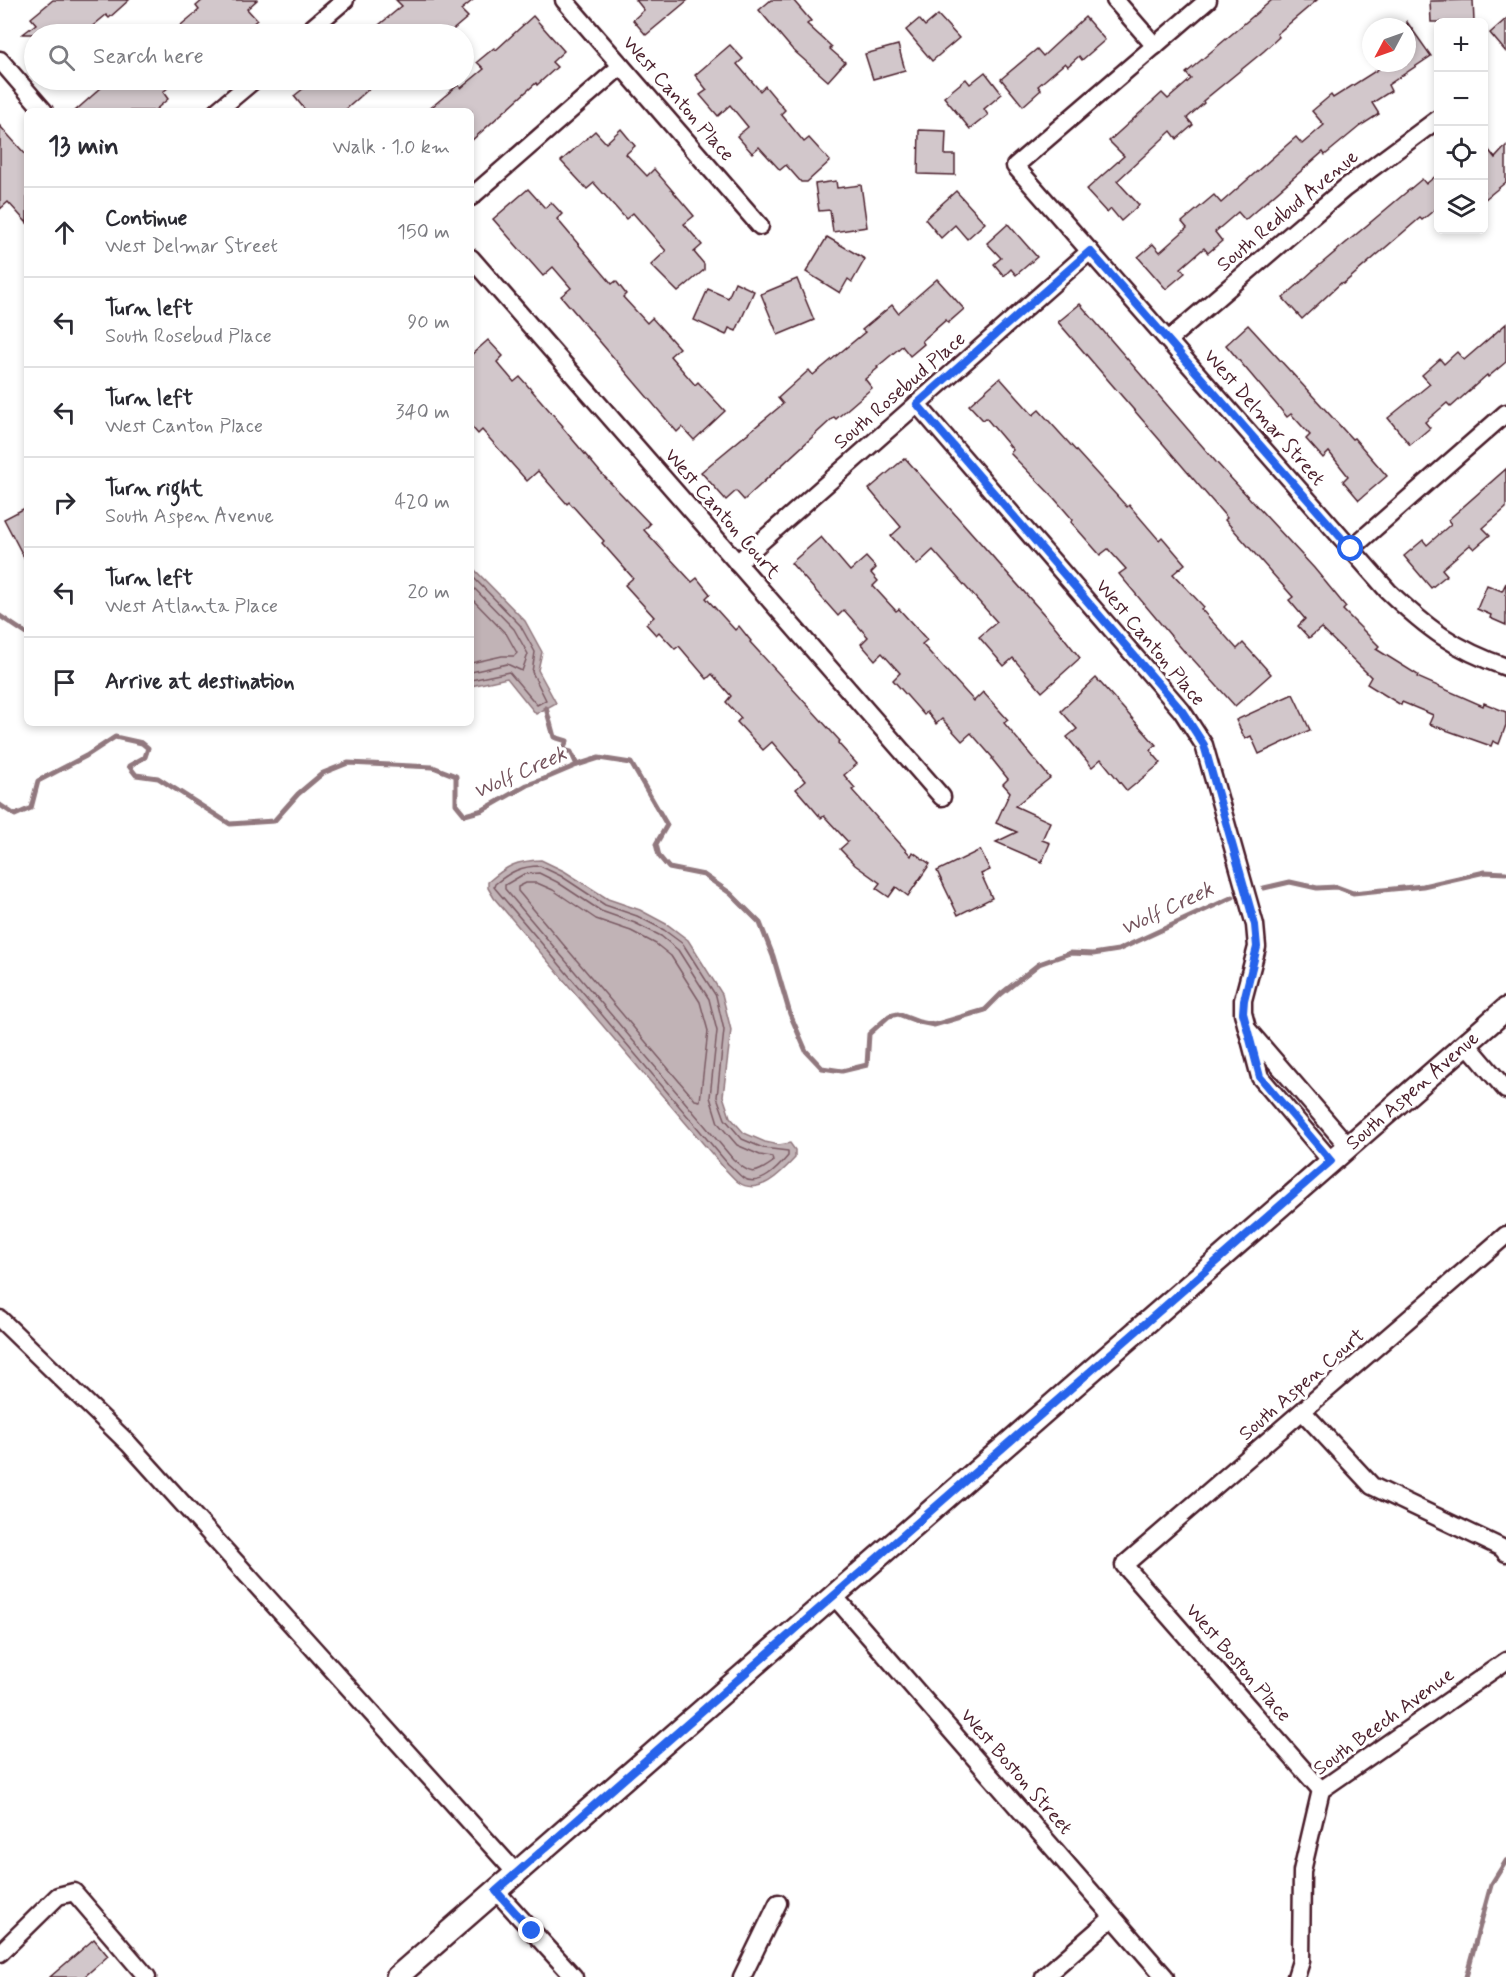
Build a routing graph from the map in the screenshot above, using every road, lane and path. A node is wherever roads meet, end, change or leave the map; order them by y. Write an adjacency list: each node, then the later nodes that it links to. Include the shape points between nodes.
1 (345, 0): 5 (street)
2 (564, 0): 8 (street, West Canton Place)
3 (1115, 0): 6 (street)
4 (1208, 0): 6 (street)
5 (317, 24)
6 (1155, 46): 17 (street, West Delmar Street, via 1015,166)
7 (0, 60): 9 (street)
8 (621, 66): 15 (street); 16 (street, West Canton Place)
9 (24, 88)
10 (26, 90): 12 (street)
11 (242, 90): 13 (street)
12 (41, 108)
13 (221, 108)
14 (1434, 121): 19 (street, South Redbud Avenue, via 1345,188)
15 (474, 194)
16 (760, 226)
17 (1090, 251): 19 (street, West Delmar Street); 20 (street, South Rosebud Place)
18 (474, 261): 23 (street, West Canton Court)
19 (1168, 340): 22 (street, West Delmar Street)
20 (917, 404): 23 (street, South Rosebud Place); 27 (street, West Canton Place, via 1182,711 1204,745 1255,925 1257,947 1244,1000)
21 (1506, 413): 22 (street)
22 (1351, 549): 24 (street, West Delmar Street, via 1422,623 1453,645)
23 (737, 563): 25 (street, West Canton Court)
24 (1506, 667)
25 (942, 797)
26 (1506, 1009): 28 (main road, South Aspen Avenue)
27 (1245, 1028): 30 (street); 31 (street, West Canton Place, via 1260,1077)
28 (1466, 1043): 29 (street); 30 (main road, South Aspen Avenue)
29 (1506, 1090)
30 (1348, 1146): 31 (main road, South Aspen Avenue)
31 (1331, 1161): 37 (main road, South Aspen Avenue)
32 (1506, 1235): 34 (street, South Aspen Court)
33 (0, 1319): 40 (street, via 129,1444)
34 (1303, 1412): 35 (street, via 1372,1486); 36 (street, South Aspen Court)
35 (1506, 1553)
36 (1124, 1565): 39 (street, West Boston Place)
37 (834, 1596): 40 (main road, South Aspen Avenue); 43 (street, West Boston Street)
38 (1506, 1660): 39 (street, South Beech Avenue)
39 (1321, 1790): 51 (street, South Beech Avenue, via 1302,1871 1301,1961)
40 (516, 1873): 41 (main road, South Aspen Avenue)
41 (496, 1891): 46 (main road, South Aspen Avenue); 47 (street)
42 (778, 1903): 48 (street)
43 (1113, 1917): 49 (street); 50 (street, West Boston Street)
44 (0, 1953): 45 (street, via 58,1896 74,1892)
45 (147, 1977)
46 (397, 1977)
47 (574, 1977)
48 (742, 1977)
49 (1044, 1977)
50 (1165, 1977)
51 (1296, 1977)

